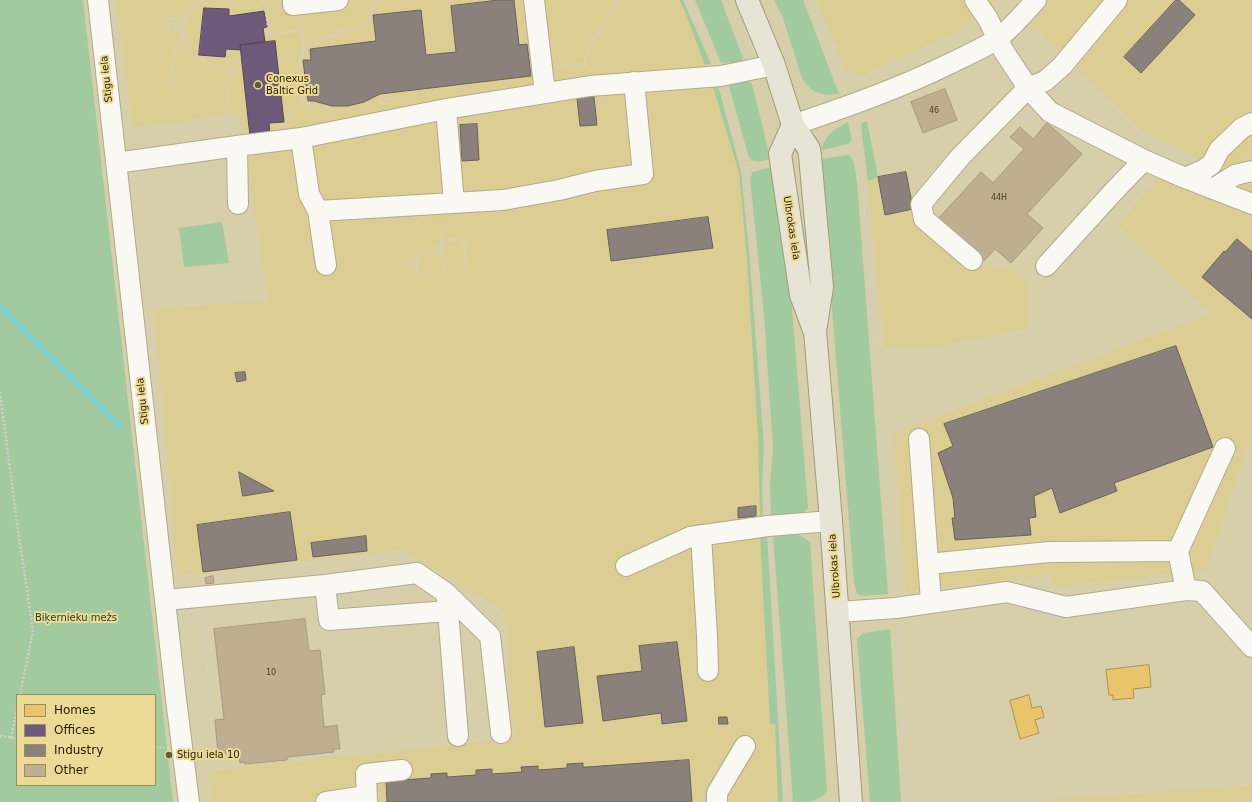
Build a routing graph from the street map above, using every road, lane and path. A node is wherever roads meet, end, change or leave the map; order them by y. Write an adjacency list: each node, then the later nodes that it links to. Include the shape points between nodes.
1 (98, 0): 49 (street, Stigu iela)
2 (198, 0): 19 (path)
3 (204, 0): 19 (path)
4 (224, 0): 16 (path)
5 (233, 0): 16 (path)
6 (262, 0): 25 (path, via 265,4 269,34)
7 (338, 0): 18 (street)
8 (380, 0): 28 (path, via 368,22 316,41)
9 (534, 0): 37 (street)
10 (617, 0): 29 (path, via 585,54)
11 (747, 0): 30 (main road, Ulbrokas iela)
12 (809, 0): 38 (path)
13 (975, 0): 27 (street)
14 (1036, 0): 27 (street)
15 (1117, 0): 35 (street, via 1062,66 1045,81)
16 (230, 1)
17 (690, 1): 20 (path, via 697,10); 20 (path, via 691,13)
18 (296, 2): 25 (path)
19 (196, 4): 21 (path)
20 (697, 18): 32 (path)
21 (185, 19): 22 (path, via 169,18); 23 (path)
22 (169, 25): 23 (path); 24 (path, via 169,31)
23 (183, 25): 24 (path)
24 (182, 31): 26 (path)
25 (302, 31): 28 (path)
26 (183, 35): 36 (path, via 172,59); 45 (path, via 183,39 195,55 230,72)
27 (997, 39): 35 (street); 43 (street, via 925,76)
28 (303, 50): 39 (path, via 299,67)
29 (586, 64): 31 (path); 34 (path)
30 (774, 65): 32 (street); 43 (main road, Ulbrokas iela)
31 (562, 66)
32 (721, 76): 33 (street); 51 (path)
33 (634, 82): 34 (street); 55 (street, via 643,174 503,200)
34 (590, 86): 37 (street)
35 (1028, 88): 48 (street, via 1050,112); 62 (street, via 961,156 921,204 924,218)
36 (171, 90)
37 (545, 93): 40 (street)
38 (844, 93)
39 (303, 101)
40 (446, 109): 44 (street); 55 (street)
41 (853, 121): 46 (path)
42 (1252, 123): 53 (street, via 1242,128 1218,150 1212,164)
43 (793, 125): 69 (main road, Ulbrokas iela, via 810,156 822,287); 69 (main road, Ulbrokas iela, via 780,154 801,295)
44 (301, 138): 45 (street); 58 (street, via 309,194)
45 (230, 147): 49 (street); 56 (street)
46 (859, 148): 47 (path); 85 (path)
47 (828, 153)
48 (1144, 160): 53 (street); 65 (street)
49 (116, 162): 82 (street, Stigu iela)
50 (764, 164): 51 (path)
51 (746, 168): 74 (path, via 756,270 768,449 765,486)
52 (1252, 171): 54 (street, via 1235,175)
53 (1185, 178): 54 (street)
54 (1213, 189): 57 (street)
55 (446, 203): 58 (street); 59 (path)
56 (238, 204)
57 (1252, 204)
58 (318, 211): 64 (street)
59 (441, 241): 60 (path); 66 (path, via 462,239)
60 (441, 246): 61 (path); 67 (path)
61 (417, 258): 63 (path); 68 (path)
62 (972, 260)
63 (406, 264)
64 (326, 265)
65 (1046, 266)
66 (467, 268)
67 (443, 271)
68 (417, 274)
69 (815, 331): 73 (main road, Ulbrokas iela)
70 (0, 392): 91 (path, via 33,632)
71 (919, 439): 77 (street)
72 (1225, 448): 76 (street)
73 (831, 521): 74 (street); 87 (main road, Ulbrokas iela)
74 (768, 526): 75 (street); 105 (path)
75 (700, 535): 78 (street, via 690,537); 90 (street)
76 (1178, 551): 77 (street, via 1049,552); 80 (street)
77 (928, 564): 84 (street)
78 (626, 566)
79 (325, 585): 81 (street); 83 (street, via 417,573); 83 (street, via 329,620)
80 (1186, 590): 84 (street, via 1066,607 1007,592); 89 (street, via 1202,592)
81 (194, 598): 82 (street); 99 (path, via 202,615)
82 (166, 600): 102 (street, Stigu iela)
83 (447, 602): 93 (street, via 490,636); 95 (street)
84 (931, 602): 85 (street)
85 (896, 608): 87 (street); 107 (path)
86 (253, 609): 88 (path)
87 (838, 612): 106 (main road, Ulbrokas iela)
88 (255, 620)
89 (1252, 647)
90 (708, 671)
91 (20, 694)
92 (16, 713): 96 (path)
93 (501, 733)
94 (0, 736): 96 (path)
95 (458, 736)
96 (11, 738): 97 (path)
97 (16, 738)
98 (745, 746): 104 (street, via 717,793)
99 (217, 768)
100 (402, 770): 101 (street, via 366,774)
101 (366, 799): 103 (street)
102 (189, 802)
103 (326, 802)
104 (718, 802)
105 (786, 802)
106 (851, 802)
107 (908, 802)

